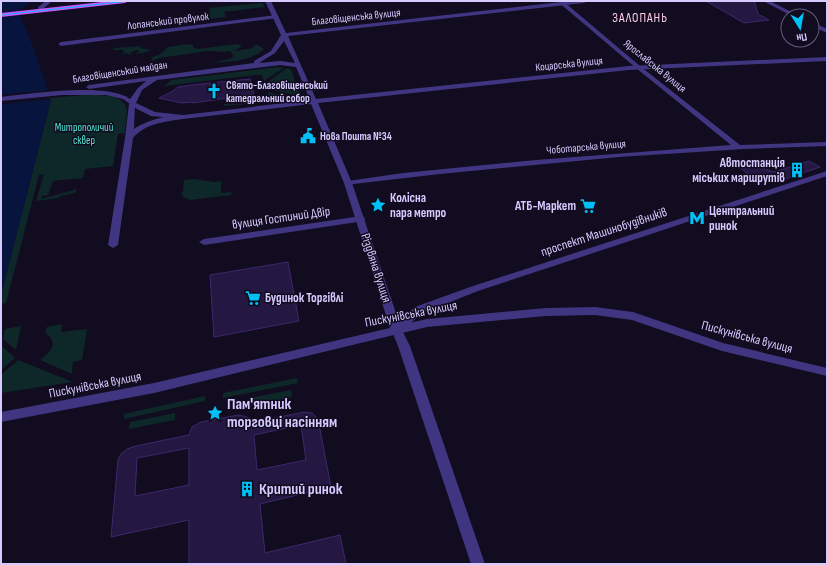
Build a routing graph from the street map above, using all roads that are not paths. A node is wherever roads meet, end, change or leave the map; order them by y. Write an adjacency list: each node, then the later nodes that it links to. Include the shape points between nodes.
1 (49, 1): 8 (street)
2 (125, 1): 8 (main road)
3 (268, 1): 10 (street, Різдвяна вулиця)
4 (584, 1): 6 (street, Благовіщенська вулиця)
5 (766, 1): 7 (street)
6 (562, 2): 11 (street, Благовіщенська вулиця); 16 (street, Ярославська вулиця)
7 (780, 8)
8 (40, 10): 9 (main road)
9 (1, 14)
10 (276, 17): 11 (street, Різдвяна вулиця); 12 (street, Лопанський провулок)
11 (284, 36): 14 (street, Різдвяна вулиця); 15 (street, via 279,46 266,58)
12 (61, 44)
13 (827, 59): 16 (street, Коцарська вулиця)
14 (299, 66): 15 (street, via 280,63); 20 (street, Різдвяна вулиця)
15 (237, 67): 17 (street, Благовіщенський майдан)
16 (638, 67): 20 (street, Коцарська вулиця); 25 (street, Ярославська вулиця)
17 (165, 76): 18 (street, Благовіщенський майдан); 21 (street, via 141,87)
18 (62, 93): 19 (street); 21 (street, Благовіщенський майдан, via 106,93 120,96)
19 (1, 99)
20 (314, 101): 22 (street, Благовіщенський майдан); 27 (street, Різдвяна вулиця)
21 (132, 104): 22 (street, Благовіщенський майдан, via 154,114); 23 (street)
22 (183, 117): 23 (street, Благовіщенський майдан, via 144,124)
23 (129, 138): 30 (street)
24 (827, 144): 25 (street, Чоботарська вулиця)
25 (738, 147): 27 (street, Чоботарська вулиця, via 554,161)
26 (827, 173): 31 (street, проспект Машинобудівників, via 474,289 419,310)
27 (348, 183): 28 (street, Різдвяна вулиця)
28 (361, 219): 29 (street, вулиця Гостиний Двір); 31 (street, Різдвяна вулиця)
29 (204, 242)
30 (113, 245)
31 (396, 329): 32 (street, Пискунівська вулиця, via 454,319 575,310 614,312 633,316 722,347); 33 (street, Пискунівська вулиця, via 154,388); 34 (street, Різдвяна вулиця)
32 (827, 372)
33 (1, 417)
34 (478, 564)

